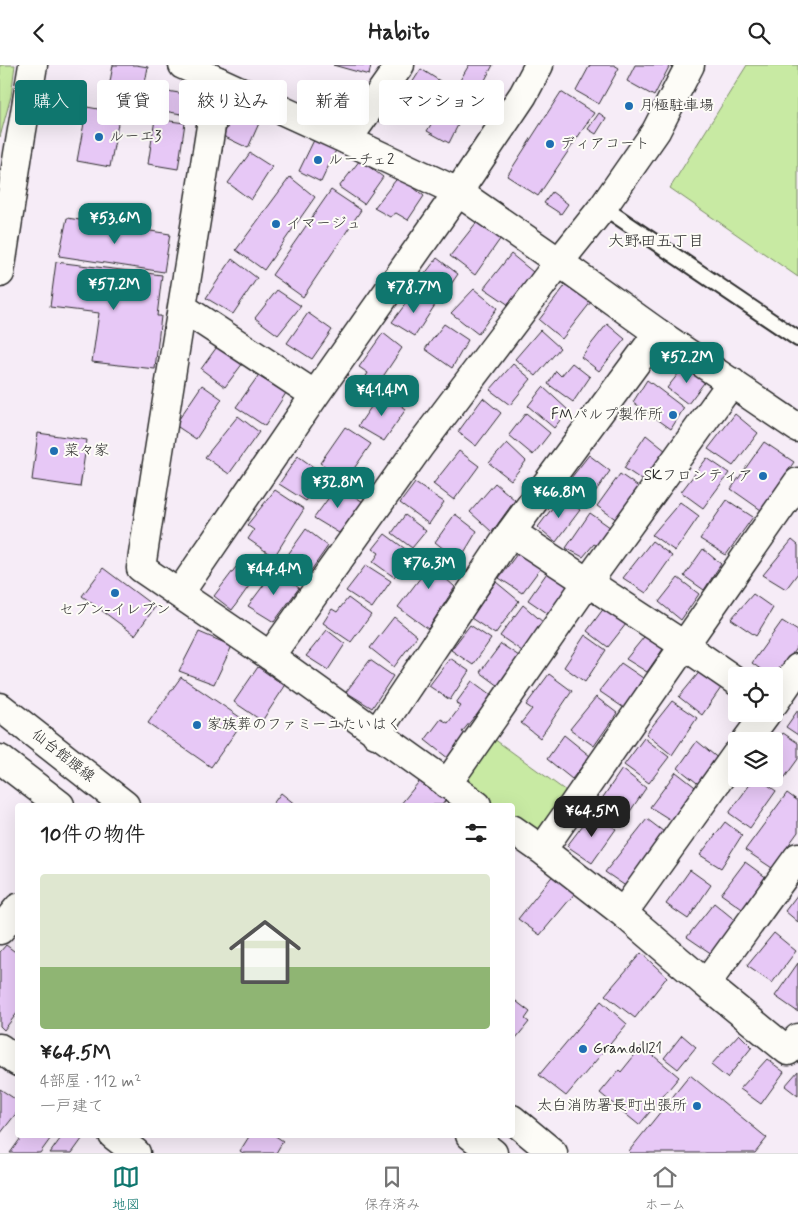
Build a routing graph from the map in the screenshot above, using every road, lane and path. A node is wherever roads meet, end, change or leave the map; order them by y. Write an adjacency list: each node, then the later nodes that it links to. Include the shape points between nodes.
1 (32, 65): 13 (street)
2 (183, 65): 6 (street)
3 (400, 65): 9 (street)
4 (539, 65): 10 (street, via 523,95)
5 (690, 65): 11 (street, via 656,131)
6 (216, 80)
7 (287, 113): 9 (street)
8 (211, 125): 14 (street)
9 (347, 140): 10 (street)
10 (458, 192): 12 (street); 18 (street)
11 (603, 207): 12 (street); 16 (lane)
12 (559, 262): 15 (street); 25 (street, via 419,447)
13 (0, 273)
14 (183, 308): 18 (street); 23 (street, via 141,568)
15 (658, 333): 17 (street); 21 (street)
16 (798, 339)
17 (732, 382): 19 (street); 22 (street)
18 (315, 395): 23 (street)
19 (798, 428)
20 (798, 482): 24 (street)
21 (511, 532): 22 (street); 30 (street)
22 (587, 583): 24 (street); 33 (street)
23 (178, 594): 25 (street)
24 (685, 645): 27 (street); 38 (street)
25 (270, 656): 30 (street)
26 (798, 668): 28 (street)
27 (728, 675)
28 (783, 690)
29 (0, 707): 35 (street, 仙台館腰線)
30 (376, 734): 33 (street)
31 (0, 759): 34 (street)
32 (728, 766): 41 (street)
33 (447, 784): 36 (street)
34 (57, 803)
35 (122, 803)
36 (474, 803)
37 (515, 831): 38 (street)
38 (542, 849): 41 (street)
39 (798, 857): 43 (street)
40 (15, 912): 42 (street)
41 (623, 913): 43 (street)
42 (0, 930)
43 (706, 984): 44 (street, via 788,1051)
44 (798, 1038)
45 (0, 1048): 46 (street)
46 (15, 1059)
47 (515, 1121): 52 (street)
48 (117, 1138): 50 (street)
49 (474, 1138): 51 (street)
50 (136, 1153)
51 (493, 1153)
52 (553, 1153)

